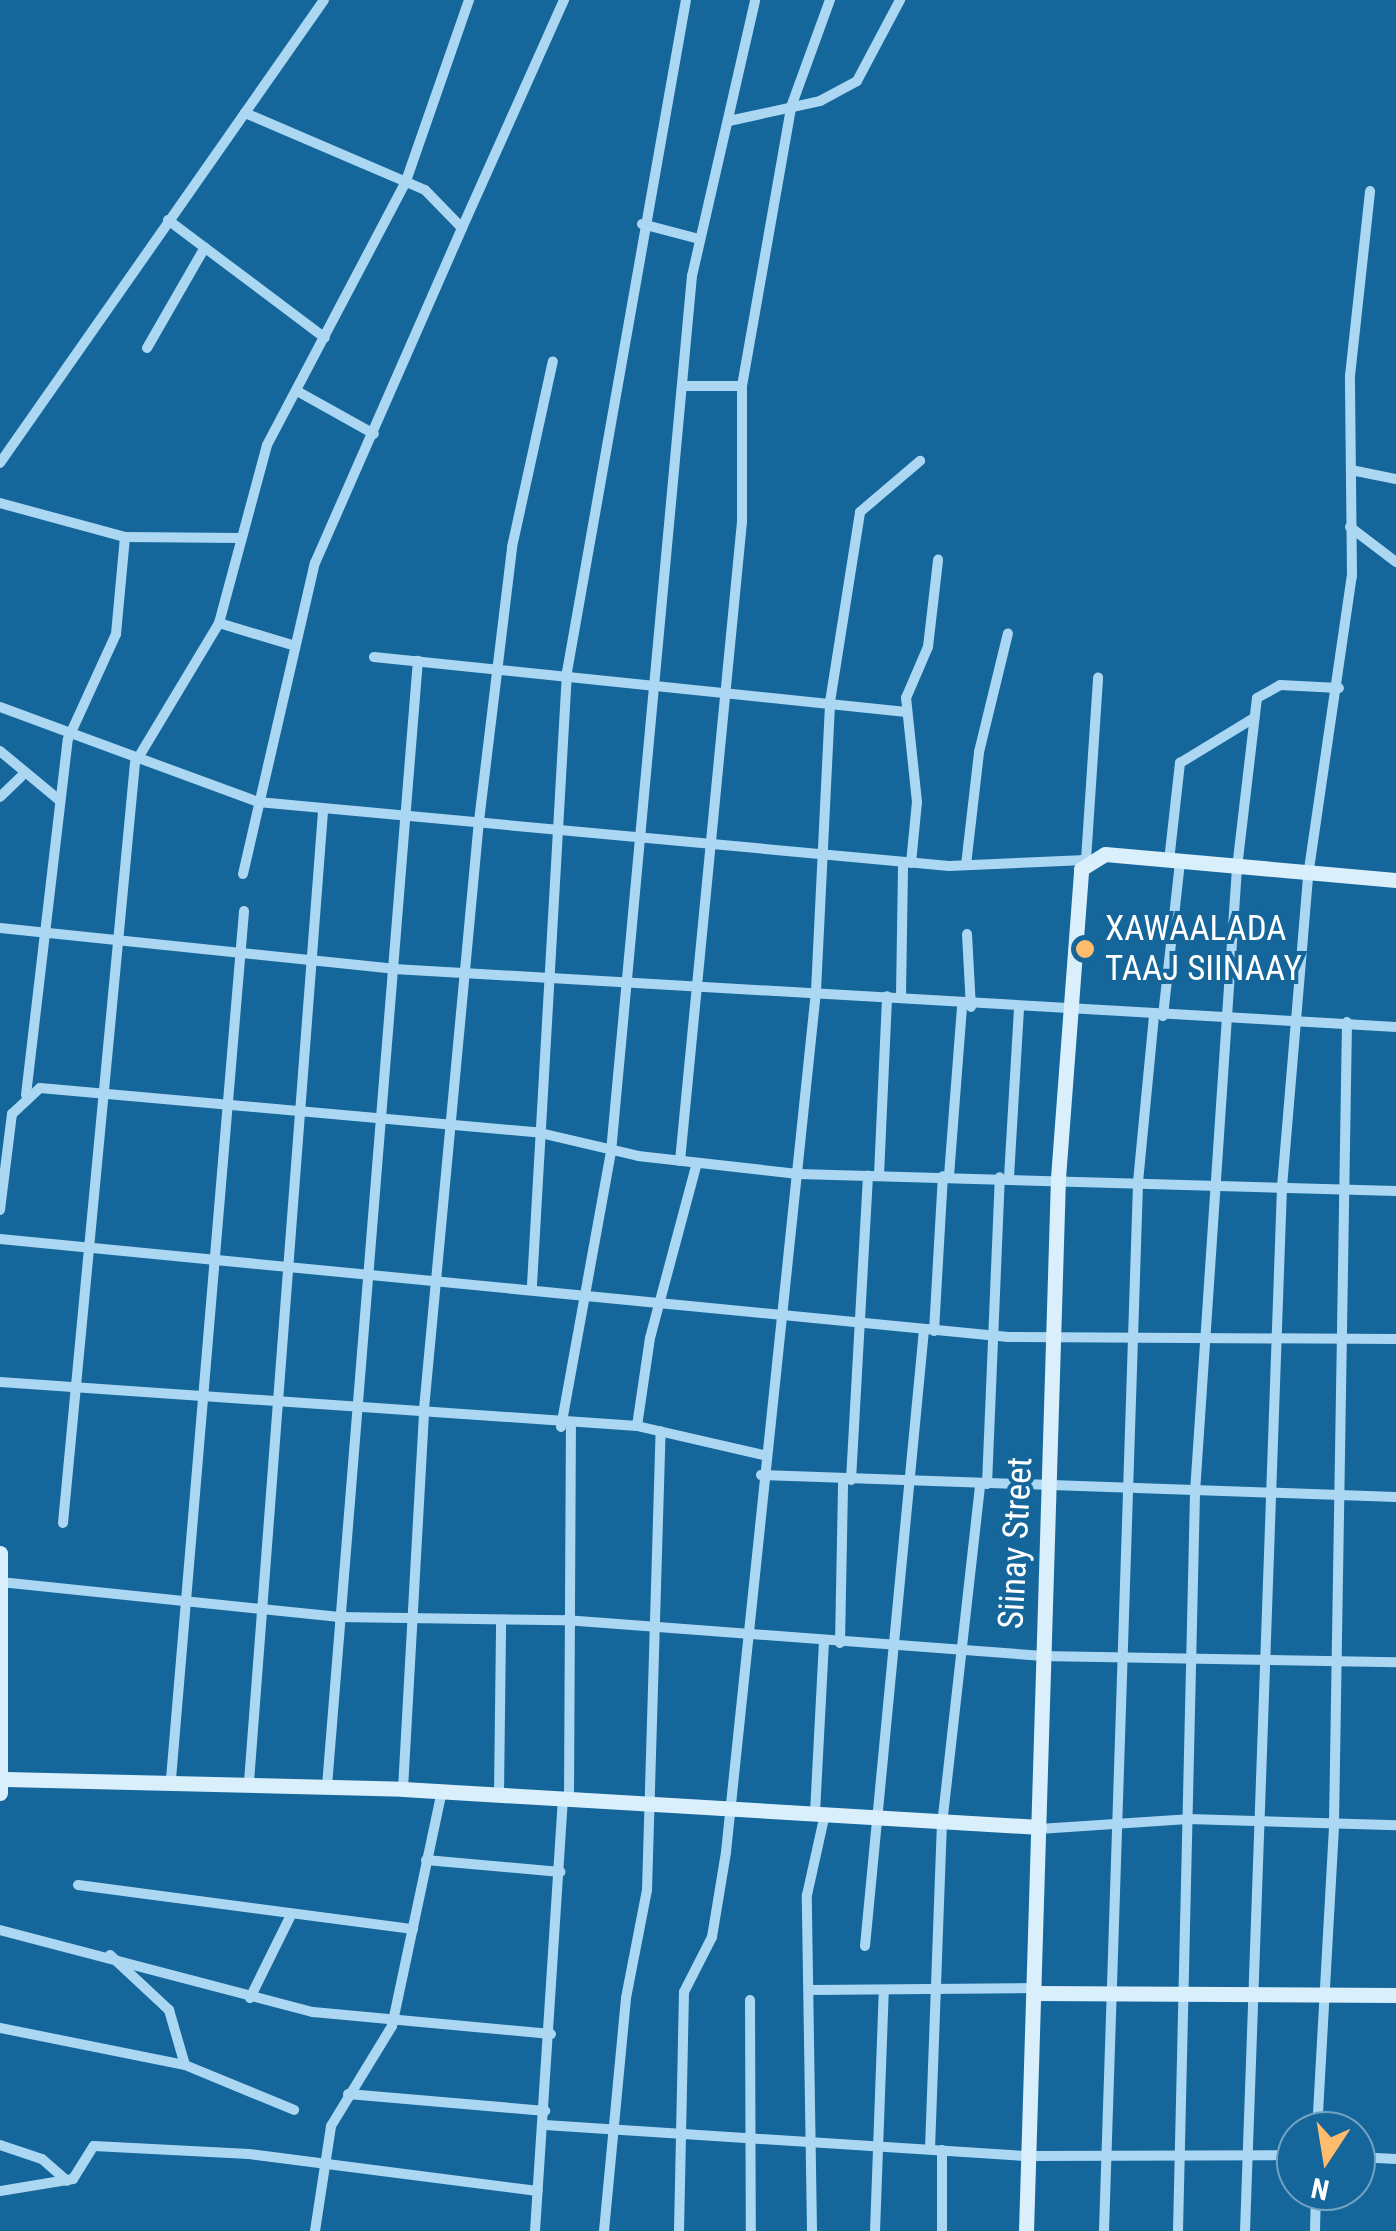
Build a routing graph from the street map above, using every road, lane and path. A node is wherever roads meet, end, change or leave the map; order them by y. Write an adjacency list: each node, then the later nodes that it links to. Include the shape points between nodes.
1 (324, 0): 9 (street)
2 (470, 0): 11 (street)
3 (564, 0): 15 (street)
4 (686, 0): 14 (street)
5 (755, 0): 10 (street)
6 (830, 0): 8 (street)
7 (900, 0): 8 (street, via 858,81)
8 (791, 107): 10 (street); 22 (street)
9 (245, 113): 11 (street); 13 (street)
10 (729, 121): 16 (street)
11 (406, 181): 15 (street); 18 (street)
12 (1370, 192): 27 (street)
13 (168, 220): 17 (street); 26 (street)
14 (642, 224): 16 (street); 41 (street)
15 (462, 228): 24 (street)
16 (699, 239): 21 (street)
17 (205, 247): 18 (street); 19 (street)
18 (325, 338): 23 (street)
19 (146, 348)
20 (554, 361): 40 (street, via 512,547)
21 (685, 386): 22 (street); 43 (street)
22 (742, 386): 44 (street)
23 (297, 391): 24 (street); 32 (street, via 266,444)
24 (374, 434): 37 (street, via 315,563)
25 (920, 461): 46 (street, via 860,512)
26 (0, 463)
27 (1351, 470): 28 (street); 30 (street)
28 (1396, 479)
29 (0, 503): 31 (street)
30 (1350, 527): 34 (street); 45 (street)
31 (125, 537): 32 (street); 50 (street, via 116,634)
32 (240, 538): 35 (street)
33 (938, 560): 48 (street, via 928,648)
34 (1396, 562)
35 (219, 624): 37 (street); 52 (street)
36 (1008, 633): 67 (street)
37 (294, 646): 56 (street)
38 (374, 657): 39 (street)
39 (418, 661): 40 (street); 58 (street)
40 (498, 668): 41 (street); 59 (street)
41 (567, 672): 43 (street); 60 (street)
42 (1098, 676): 64 (street)
43 (650, 682): 44 (street); 61 (street)
44 (726, 688): 46 (street); 62 (street)
45 (1338, 688): 49 (street, via 1265,688); 70 (street)
46 (830, 702): 48 (street); 63 (street)
47 (0, 707): 50 (street)
48 (906, 712): 66 (street, via 917,802)
49 (1254, 718): 65 (street, via 1180,763); 68 (street)
50 (68, 740): 52 (street); 55 (street)
51 (0, 750): 53 (street)
52 (135, 763): 56 (street); 76 (street)
53 (21, 776): 54 (street); 55 (street)
54 (0, 798)
55 (59, 800): 75 (street)
56 (258, 802): 57 (street); 69 (street)
57 (323, 812): 58 (street); 78 (street)
58 (402, 817): 59 (street); 79 (street)
59 (479, 821): 60 (street); 80 (street)
60 (555, 832): 61 (street); 81 (street)
61 (635, 837): 62 (street); 82 (street)
62 (713, 844): 63 (street); 83 (street)
63 (827, 856): 66 (street); 84 (street)
64 (1086, 860): 65 (street); 67 (street); 89 (street, Siinay Street)
65 (1174, 862): 68 (street); 90 (street)
66 (907, 863): 67 (street); 85 (street)
67 (966, 865)
68 (1237, 868): 70 (street); 92 (street)
69 (243, 874)
70 (1308, 876): 71 (street); 91 (street)
71 (1396, 880)
72 (244, 911): 77 (street)
73 (0, 928): 75 (street)
74 (967, 934): 87 (street)
75 (42, 935): 76 (street); 96 (street)
76 (113, 941): 77 (street); 95 (street)
77 (248, 952): 78 (street); 97 (street)
78 (314, 961): 79 (street); 98 (street)
79 (394, 968): 80 (street); 99 (street)
80 (468, 970): 81 (street); 100 (street)
81 (545, 974): 82 (street); 101 (street)
82 (620, 980): 83 (street); 102 (street)
83 (693, 986): 84 (street); 103 (street)
84 (816, 991): 86 (street); 105 (street)
85 (901, 995): 86 (street); 87 (street)
86 (887, 996): 106 (street)
87 (966, 1006): 88 (street); 107 (street)
88 (1019, 1008): 89 (street); 108 (street)
89 (1076, 1010): 90 (street); 109 (street, Siinay Street)
90 (1159, 1015): 92 (street); 110 (street)
91 (1294, 1019): 92 (street); 93 (street); 112 (street)
92 (1226, 1020): 111 (street)
93 (1346, 1022): 94 (street); 113 (street, via 1340,1124)
94 (1396, 1027)
95 (101, 1090): 96 (street); 97 (street); 117 (street)
96 (26, 1095): 115 (street, via 12,1114)
97 (229, 1103): 98 (street); 118 (street)
98 (306, 1112): 99 (street); 119 (street)
99 (382, 1118): 100 (street); 120 (street)
100 (457, 1128): 101 (street); 121 (street)
101 (536, 1132): 102 (street); 122 (street)
102 (610, 1152): 103 (street); 123 (street)
103 (680, 1161): 104 (street)
104 (697, 1163): 105 (street); 124 (street)
105 (798, 1174): 106 (street); 125 (street)
106 (874, 1175): 107 (street); 126 (street)
107 (946, 1176): 108 (street); 127 (street)
108 (1004, 1177): 109 (street); 128 (street)
109 (1058, 1178): 110 (street); 134 (street, Siinay Street)
110 (1138, 1182): 111 (street); 129 (street)
111 (1216, 1186): 112 (street); 131 (street)
112 (1282, 1187): 113 (street); 132 (street)
113 (1348, 1188): 114 (street); 130 (street)
114 (1396, 1191)
115 (0, 1210)
116 (0, 1239): 117 (street)
117 (84, 1249): 118 (street); 136 (street)
118 (215, 1264): 119 (street); 137 (street)
119 (292, 1271): 120 (street); 138 (street)
120 (365, 1277): 121 (street); 139 (street)
121 (441, 1280): 122 (street); 140 (street)
122 (532, 1285): 123 (street)
123 (587, 1290): 124 (street); 142 (street)
124 (660, 1301): 125 (street); 141 (street)
125 (781, 1319): 126 (street); 144 (street)
126 (862, 1326): 127 (street); 146 (street)
127 (929, 1331): 128 (street); 147 (street)
128 (993, 1336): 134 (street); 148 (street)
129 (1138, 1336): 131 (street); 134 (street); 150 (street)
130 (1344, 1338): 132 (street); 133 (street); 154 (street)
131 (1208, 1339): 132 (street); 151 (street)
132 (1276, 1339): 152 (street)
133 (1396, 1339)
134 (1056, 1340): 149 (street, Siinay Street)
135 (0, 1382): 136 (street)
136 (69, 1383): 137 (street); 155 (street)
137 (203, 1396): 138 (street); 158 (street)
138 (278, 1402): 139 (street); 159 (street)
139 (353, 1408): 140 (street); 160 (street)
140 (424, 1410): 142 (street); 161 (street)
141 (637, 1426): 142 (street); 143 (street)
142 (566, 1428): 163 (street)
143 (662, 1431): 144 (street); 164 (street)
144 (764, 1455): 145 (street)
145 (760, 1475): 146 (street); 165 (street)
146 (847, 1480): 147 (street); 167 (street)
147 (915, 1482): 148 (street); 168 (street)
148 (983, 1484): 149 (street); 169 (street)
149 (1048, 1486): 150 (street); 170 (street, Siinay Street)
150 (1127, 1486): 151 (street); 171 (street)
151 (1195, 1492): 152 (street); 172 (street)
152 (1272, 1496): 154 (street); 173 (street)
153 (1396, 1497): 154 (street)
154 (1339, 1498): 174 (street)
155 (63, 1524)
156 (0, 1553): 157 (street)
157 (2, 1582): 158 (street); 176 (street)
158 (188, 1603): 159 (street); 177 (street)
159 (259, 1609): 160 (street); 178 (street)
160 (337, 1617): 161 (street); 180 (street)
161 (411, 1620): 162 (street); 181 (street)
162 (501, 1620): 163 (street); 183 (street)
163 (566, 1620): 164 (street); 184 (street)
164 (657, 1625): 165 (street); 185 (street)
165 (745, 1634): 166 (street); 186 (street)
166 (824, 1642): 167 (street); 187 (street)
167 (840, 1643): 168 (street)
168 (898, 1646): 169 (street); 189 (street)
169 (966, 1651): 170 (street); 193 (street)
170 (1040, 1656): 171 (street); 195 (street, Siinay Street)
171 (1124, 1656): 172 (street); 191 (street)
172 (1197, 1656): 173 (street); 188 (street)
173 (1268, 1656): 174 (street); 190 (street)
174 (1334, 1660): 175 (street); 192 (street)
175 (1396, 1662)
176 (0, 1699): 179 (street)
177 (171, 1779): 178 (street); 179 (street)
178 (249, 1782): 180 (street)
179 (3, 1786)
180 (327, 1786): 181 (street)
181 (403, 1789): 182 (street)
182 (442, 1791): 183 (street); 196 (street)
183 (499, 1794): 184 (street)
184 (566, 1797): 185 (street); 197 (street)
185 (653, 1803): 186 (street); 224 (street)
186 (730, 1808): 187 (street); 225 (street, via 718,1914 684,1992)
187 (820, 1814): 189 (street); 205 (street, via 807,1895)
188 (1188, 1818): 190 (street); 191 (street); 209 (street)
189 (881, 1819): 193 (street); 202 (street)
190 (1262, 1821): 192 (street); 210 (street)
191 (1114, 1823): 195 (street); 204 (street)
192 (1334, 1823): 194 (street); 211 (street)
193 (942, 1825): 195 (street); 207 (street)
194 (1396, 1825)
195 (1039, 1828): 208 (street, Siinay Street)
196 (426, 1860): 197 (street); 200 (street)
197 (560, 1872): 217 (street)
198 (78, 1885): 199 (street)
199 (290, 1917): 200 (street); 213 (street)
200 (413, 1929): 215 (street)
201 (0, 1930): 203 (street)
202 (864, 1946)
203 (110, 1955): 213 (street); 218 (street, via 168,2010)
204 (1117, 1989): 208 (street); 209 (street); 232 (street)
205 (810, 1990): 206 (street); 227 (street)
206 (884, 1990): 207 (street); 229 (street)
207 (941, 1990): 208 (street); 230 (street)
208 (1034, 1990): 235 (street, Siinay Street)
209 (1187, 1990): 210 (street); 231 (street)
210 (1257, 1992): 211 (street); 233 (street)
211 (1324, 1992): 212 (street); 222 (street)
212 (1396, 1995)
213 (250, 1998): 215 (street)
214 (750, 2000): 226 (street)
215 (392, 2026): 217 (street); 219 (street)
216 (0, 2028): 218 (street)
217 (551, 2034): 221 (street)
218 (184, 2065): 220 (street)
219 (348, 2094): 221 (street); 236 (street)
220 (294, 2110)
221 (546, 2111): 223 (street)
222 (1318, 2111)
223 (544, 2125): 224 (street); 239 (street)
224 (610, 2130): 225 (street); 242 (street)
225 (678, 2131): 226 (street); 243 (street)
226 (751, 2136): 227 (street); 244 (street)
227 (814, 2141): 229 (street); 245 (street)
228 (0, 2145): 237 (street, via 42,2159)
229 (876, 2145): 230 (street); 246 (street)
230 (936, 2150): 235 (street); 247 (street)
231 (1179, 2151): 232 (street); 233 (street); 250 (street)
232 (1107, 2153): 235 (street); 249 (street)
233 (1251, 2154): 234 (street); 251 (street)
234 (1276, 2155)
235 (1030, 2156): 248 (street, Siinay Street)
236 (323, 2166): 237 (street, via 94,2146); 239 (street); 240 (street)
237 (67, 2181): 238 (street)
238 (0, 2191)
239 (538, 2191): 241 (street)
240 (315, 2231)
241 (535, 2231)
242 (604, 2231)
243 (679, 2231)
244 (752, 2231)
245 (812, 2231)
246 (875, 2231)
247 (942, 2231)
248 (1026, 2231)
249 (1104, 2231)
250 (1178, 2231)
251 (1245, 2231)

